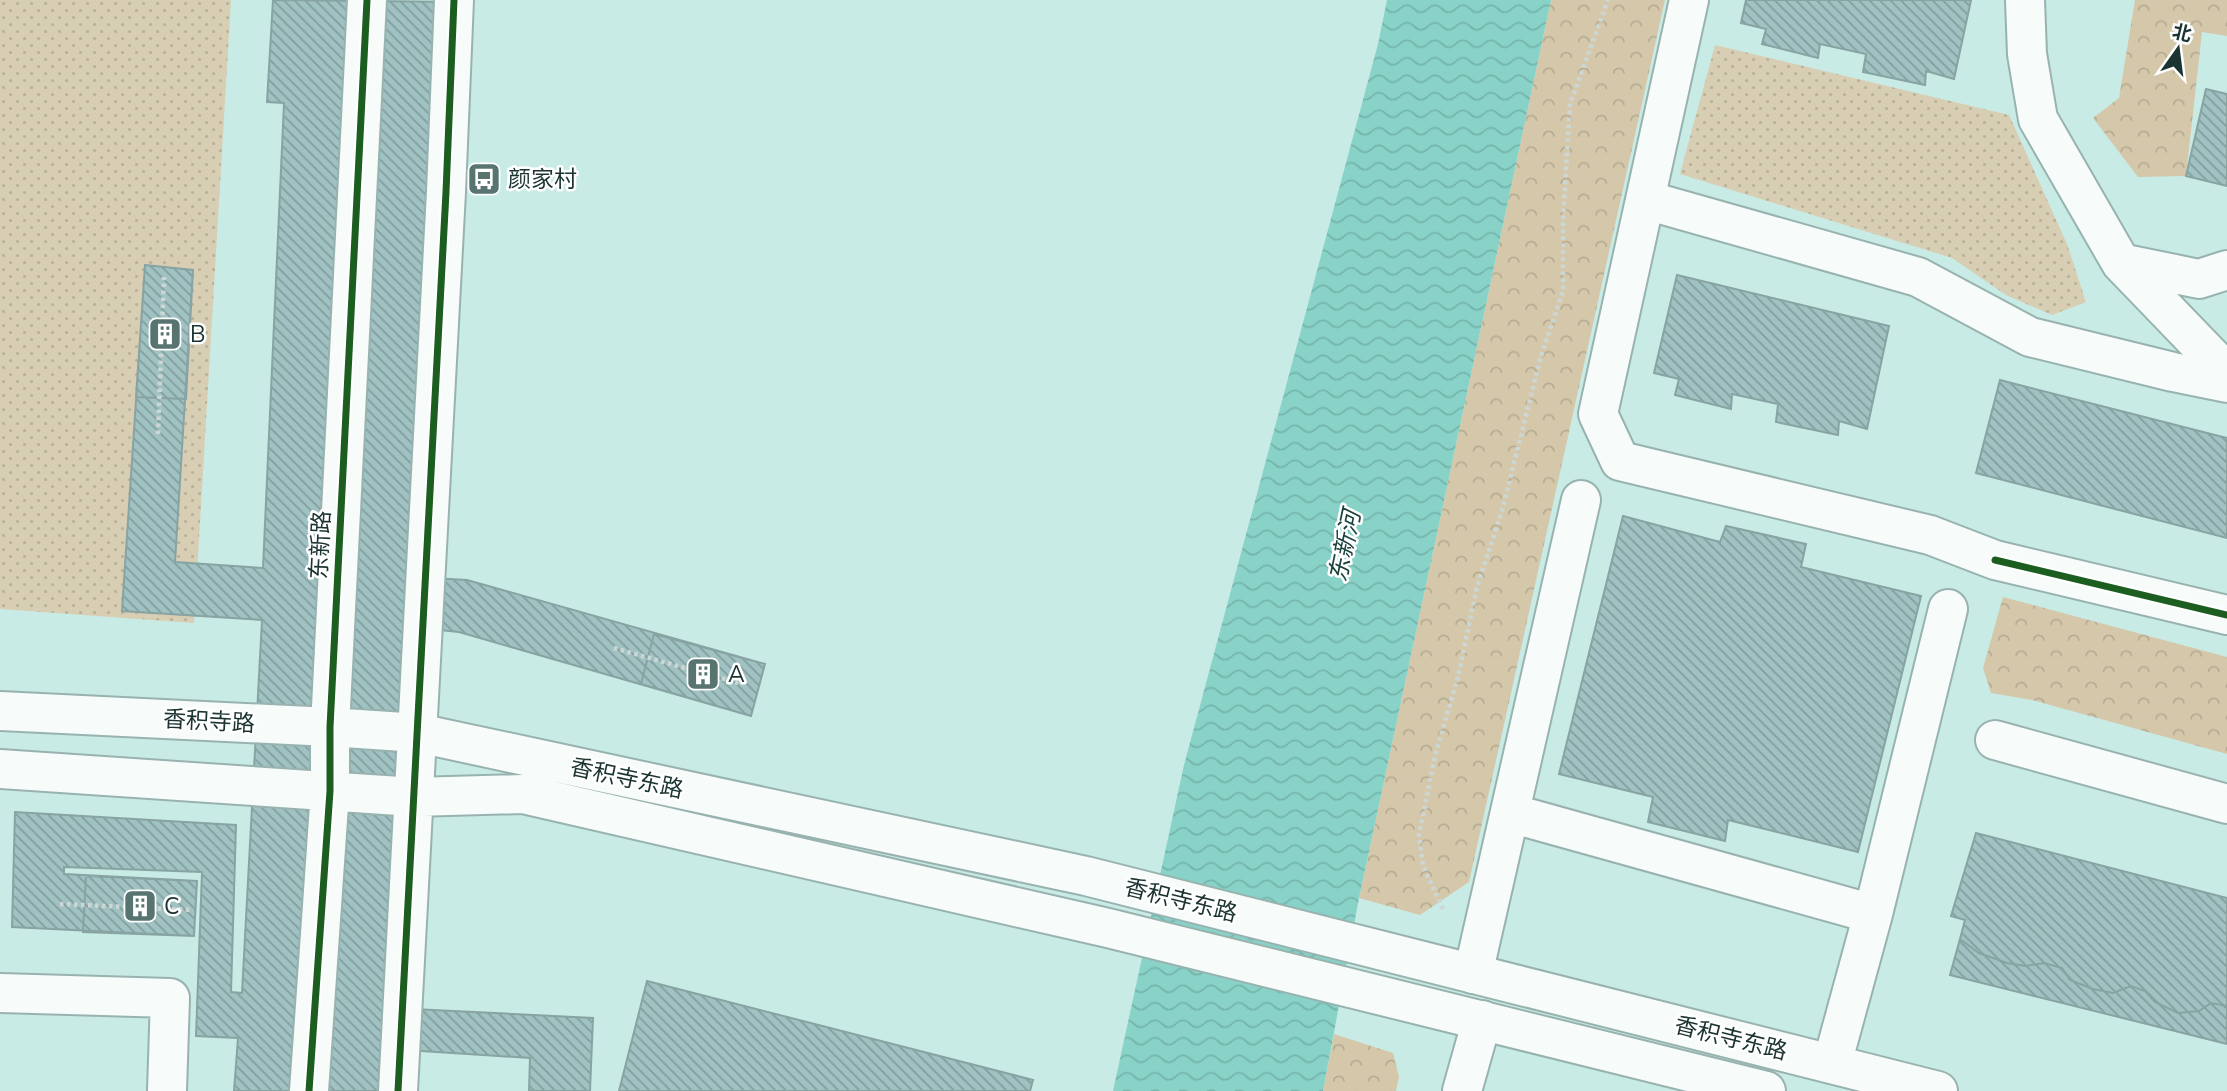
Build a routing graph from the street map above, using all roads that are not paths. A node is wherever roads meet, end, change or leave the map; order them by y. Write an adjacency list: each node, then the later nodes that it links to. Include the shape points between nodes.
1 (367, 0): 14 (main road, 东新路)
2 (454, 0): 15 (main road)
3 (1689, 0): 5 (main road)
4 (2025, 0): 6 (main road, via 2027,54 2038,119)
5 (1646, 200): 9 (main road, via 1918,277 2030,337); 12 (main road, via 1598,414 1620,461 1930,535 1995,560)
6 (2121, 263): 7 (main road, via 2199,279); 8 (main road)
7 (2227, 270)
8 (2227, 373)
9 (2227, 383)
10 (1581, 499): 21 (main road)
11 (1948, 610): 22 (main road)
12 (2227, 615)
13 (0, 711): 14 (main road, 香积寺路)
14 (330, 727): 15 (main road, 香积寺路); 18 (main road, 东新路)
15 (418, 733): 19 (main road); 23 (main road, 香积寺东路, via 1086,876)
16 (1995, 740): 20 (main road)
17 (0, 769): 18 (main road)
18 (330, 791): 19 (main road); 28 (main road, 东新路)
19 (414, 797): 25 (main road, 香积寺东路, via 523,794); 29 (main road)
20 (2227, 804)
21 (1510, 813): 22 (main road); 23 (main road)
22 (1873, 914): 26 (main road)
23 (1473, 974): 26 (main road, 香积寺东路)
24 (0, 993): 27 (main road, via 170,998)
25 (1482, 1020): 30 (main road); 31 (main road, 香积寺东路)
26 (1832, 1064): 32 (main road, 香积寺东路)
27 (167, 1091)
28 (309, 1091)
29 (398, 1091)
30 (1462, 1091)
31 (1766, 1091)
32 (1938, 1091)

